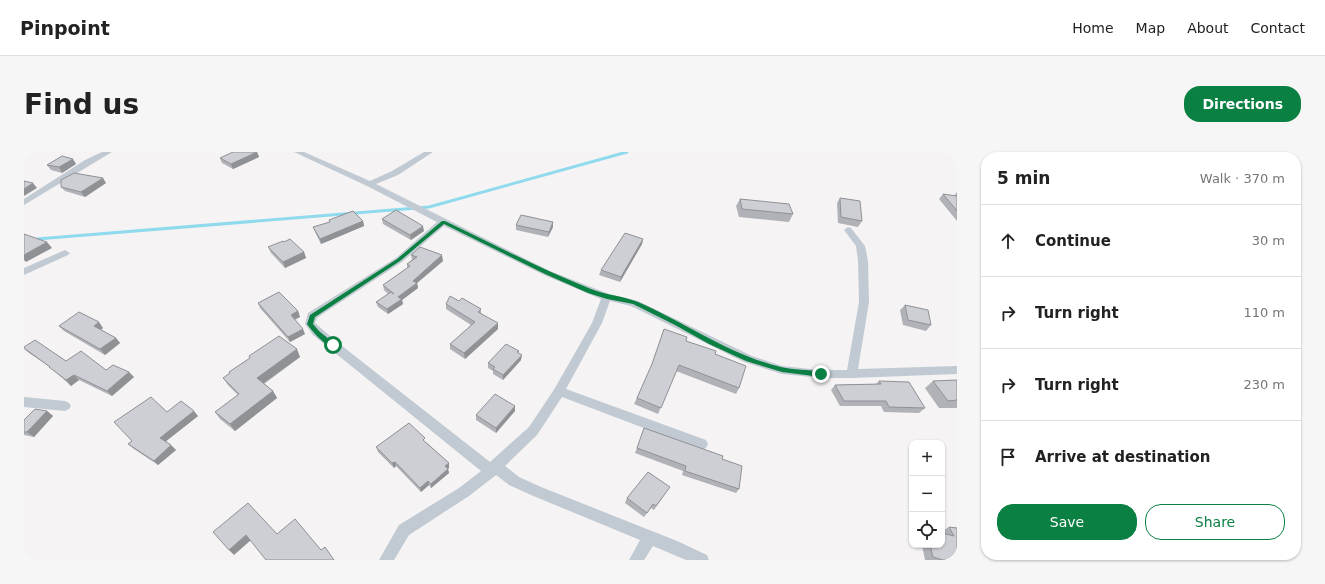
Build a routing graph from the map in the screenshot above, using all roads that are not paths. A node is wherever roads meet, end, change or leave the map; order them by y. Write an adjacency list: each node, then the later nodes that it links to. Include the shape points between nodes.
1 (108, 152): 5 (street)
2 (298, 152): 4 (street)
3 (429, 152): 4 (street, via 395,173)
4 (370, 184): 6 (street)
5 (24, 203)
6 (443, 222): 10 (street, via 547,272); 17 (street, via 398,260 312,316 310,324 327,341)
7 (848, 230): 12 (street, via 860,246 863,261 864,302)
8 (65, 253): 9 (street)
9 (24, 272)
10 (607, 297): 12 (street, via 634,303 678,323 711,342 775,368 821,374); 13 (street, via 597,323)
11 (957, 370): 12 (street)
12 (852, 374)
13 (559, 391): 16 (street); 17 (street, via 533,430)
14 (24, 402): 15 (street)
15 (65, 406)
16 (702, 444)
17 (493, 468): 18 (street, via 519,484); 19 (street, via 447,504 404,530)
18 (650, 538): 20 (street); 21 (street)
19 (386, 560)
20 (636, 560)
21 (702, 560)

